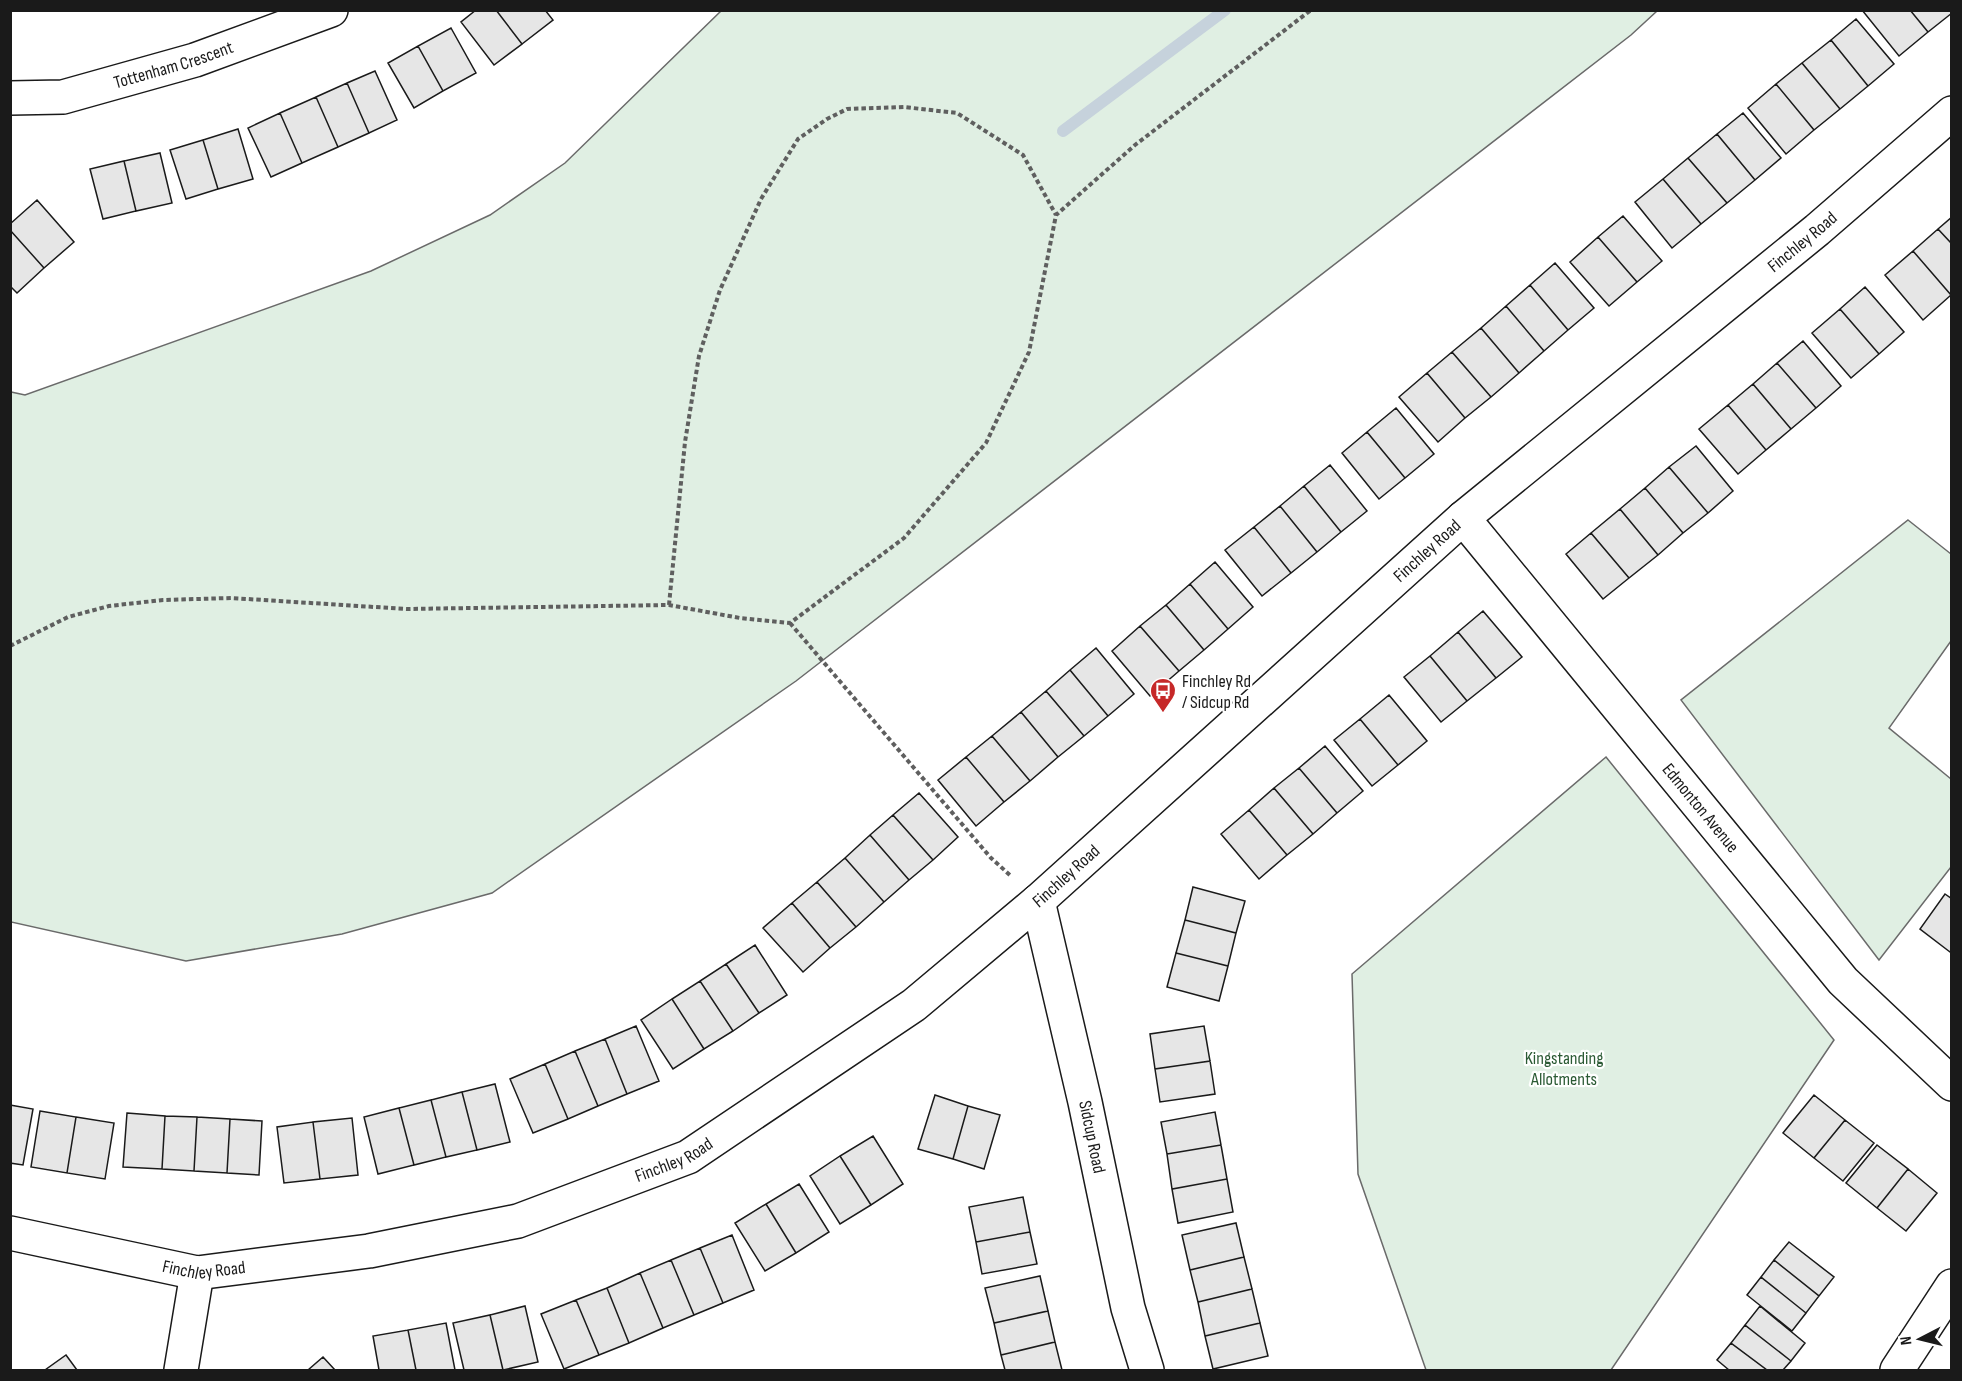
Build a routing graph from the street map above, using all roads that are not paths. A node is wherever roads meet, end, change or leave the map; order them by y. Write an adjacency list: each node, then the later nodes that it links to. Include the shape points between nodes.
1 (331, 10): 2 (street, Tottenham Crescent, via 184,63 63,97)
2 (10, 98)
3 (1952, 113): 4 (street, Finchley Road, via 1817,230)
4 (1463, 518): 5 (street, Finchley Road); 6 (street, Edmonton Avenue, via 1843,981)
5 (1038, 900): 8 (street, Finchley Road, via 914,1005 688,1157 518,1221 369,1251); 11 (street, Sidcup Road, via 1128,1308)
6 (1952, 1084)
7 (10, 1233): 8 (street, Finchley Road)
8 (197, 1273): 10 (street)
9 (1952, 1286): 12 (street)
10 (182, 1371)
11 (1147, 1371)
12 (1897, 1371)

